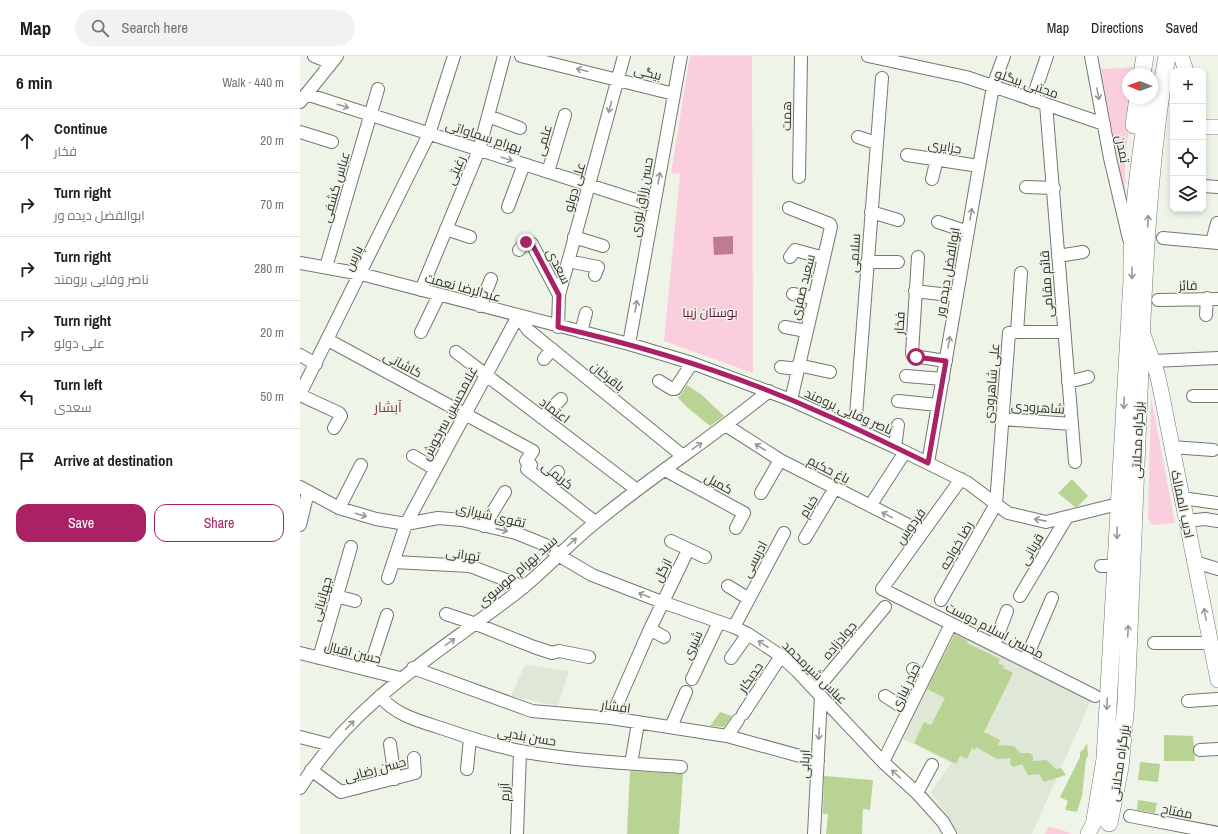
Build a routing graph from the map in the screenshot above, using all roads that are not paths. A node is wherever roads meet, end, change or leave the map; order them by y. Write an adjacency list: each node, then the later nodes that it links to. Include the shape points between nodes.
1 (314, 56): 18 (street)
2 (454, 56): 43 (street, پارس)
3 (504, 56): 37 (street, رغبتی)
4 (521, 56): 19 (street, بیگی)
5 (624, 56): 25 (street, علی دولو)
6 (680, 56): 28 (street, حسن رزاق نوری)
7 (801, 56): 53 (street, همت)
8 (868, 56): 17 (street, مجتبی بیگلو)
9 (1004, 56): 26 (street, ابوالفضل دیده ور)
10 (1047, 56): 31 (street)
11 (1091, 56): 38 (street, تمدن, one-way to 38)
12 (1145, 56): 20 (highway)
13 (1157, 56): 21 (highway)
14 (1167, 56): 60 (highway, بزرگراه محلاتی)
15 (1176, 56): 22 (highway)
16 (1181, 56): 23 (main road)
17 (884, 58): 26 (street, مجتبی بیگلو)
18 (334, 60): 30 (street)
19 (568, 61): 25 (street, بیگی, one-way to 19)
20 (1143, 68)
21 (1155, 68)
22 (1174, 68)
23 (1185, 68)
24 (882, 78): 46 (street, سلامی)
25 (618, 79): 28 (street, بیگی); 55 (street, علی دولو, one-way to 55)
26 (993, 86): 31 (street, مجتبی بیگلو); 51 (street, ابوالفضل دیده ور)
27 (378, 89): 35 (street, عباس کشفی)
28 (674, 94): 61 (street, حسن رزاق نوری, one-way to 28)
29 (1170, 94): 60 (highway, via 1158,181)
30 (303, 98): 35 (street, بهرام سماواتی, one-way to 35)
31 (1032, 100): 32 (street, مجتبی بیگلو)
32 (1046, 104): 38 (street, مجتبی بیگلو); 59 (street, قائم مقامی)
33 (1137, 104): 75 (highway, via 1127,200)
34 (1150, 104): 60 (highway, بزرگراه محلاتی)
35 (370, 114): 43 (street, بهرام سماواتی); 86 (street, عباس کشفی)
36 (564, 115): 52 (street, علمی)
37 (488, 116): 41 (street); 47 (street, رغبتی)
38 (1104, 124): 75 (street, تمدن, via 1121,208)
39 (1206, 127): 40 (main road)
40 (1218, 127)
41 (520, 128)
42 (300, 132): 45 (street)
43 (429, 134): 47 (street, بهرام سماواتی); 88 (street, پارس)
44 (858, 137): 46 (street)
45 (332, 142)
46 (876, 143): 64 (street, سلامی)
47 (479, 150): 50 (street, بهرام سماواتی, one-way to 50); 68 (street, رغبتی)
48 (906, 155): 49 (street, جزایری)
49 (937, 159): 51 (street, جزایری); 54 (street)
50 (524, 164): 52 (street, بهرام سماواتی); 62 (street)
51 (979, 166): 69 (street, ابوالفضل دیده ور, one-way to 51)
52 (548, 172): 55 (street, بهرام سماواتی)
53 (799, 178)
54 (932, 179)
55 (589, 185): 61 (street, بهرام سماواتی); 71 (street, علی دولو)
56 (1206, 186): 57 (street)
57 (1218, 187)
58 (1026, 188): 59 (street)
59 (1054, 188): 78 (street, قائم مقامی)
60 (1143, 193): 75 (highway, بزرگراه محلاتی); 106 (highway, بزرگراه محلاتی, one-way to 60)
61 (654, 206): 113 (street, حسن رزاق نوری, one-way to 61)
62 (508, 207)
63 (789, 208): 81 (street, سعید صفری, via 830,224)
64 (871, 212): 65 (street); 83 (street, سلامی)
65 (898, 220)
66 (938, 222): 69 (street)
67 (1217, 223): 73 (street)
68 (446, 229): 70 (street); 91 (street, رغبتی)
69 (968, 232): 96 (street, ابوالفضل دیده ور)
70 (470, 237)
71 (574, 237): 74 (street); 82 (street, علی دولو)
72 (1163, 238): 73 (street)
73 (1215, 243)
74 (603, 246)
75 (1132, 247): 170 (highway, بزرگراه محلاتی, one-way to 170)
76 (519, 250): 95 (street, سعدی, via 526,242 532,244)
77 (1083, 252): 78 (street)
78 (1058, 256): 111 (street, قائم مقامی)
79 (790, 257): 81 (street, via 795,250)
80 (918, 257): 92 (street, فخار)
81 (824, 258): 97 (street, سعید صفری)
82 (568, 261): 89 (street, via 598,267); 95 (street, علی دولو)
83 (868, 262): 84 (street); 147 (street, سلامی)
84 (898, 262)
85 (300, 263): 86 (street, عبدالرضا نعمت)
86 (326, 267): 88 (street, عبدالرضا نعمت)
87 (1021, 273): 110 (street, علی شاهرودی)
88 (361, 274): 91 (street, عبدالرضا نعمت); 112 (street, پارس)
89 (596, 275)
90 (491, 279): 100 (street)
91 (421, 290): 94 (street, عبدالرضا نعمت)
92 (915, 291): 96 (street); 120 (street, فخار, via 913,356)
93 (793, 294): 97 (street)
94 (439, 295): 100 (street, عبدالرضا نعمت); 107 (street)
95 (559, 295): 104 (street, علی دولو)
96 (957, 296): 120 (street, ابوالفضل دیده ور, one-way to 96)
97 (814, 298): 109 (street, سعید صفری)
98 (1212, 299): 99 (street, فائز); 102 (street)
99 (1158, 300)
100 (480, 306): 103 (street, عبدالرضا نعمت)
101 (586, 313): 108 (street)
102 (1206, 315)
103 (518, 316): 104 (street, عبدالرضا نعمت); 114 (street, باقرخان, via 528,330); 126 (street, غلامحسین سرخوش)
104 (558, 327): 108 (street, ناصر وفایی برومند)
105 (785, 327): 109 (street)
106 (1142, 330): 119 (main road, ادیب الممالک); 227 (highway, بزرگراه محلاتی, one-way to 106)
107 (421, 332)
108 (581, 332): 113 (street, ناصر وفایی برومند)
109 (806, 332): 124 (street, سعید صفری)
110 (1017, 332): 111 (street); 142 (street, علی شاهرودی, via 1009,333)
111 (1064, 332): 131 (street, قائم مقامی)
112 (328, 340): 122 (street, پارس); 140 (street, کاشانی)
113 (629, 344): 121 (street, ناصر وفایی برومند)
114 (552, 348): 118 (street); 152 (street, باقرخان)
115 (456, 352): 126 (street, اعتماد)
116 (300, 356): 122 (street)
117 (1218, 358): 119 (street)
118 (544, 359)
119 (1153, 360): 148 (main road, ادیب الممالک)
120 (946, 361): 129 (street, ابوالفضل دیده ور)
121 (692, 363): 130 (street, via 675,389); 132 (street, ناصر وفایی برومند)
122 (316, 364): 133 (street, پارس)
123 (781, 367): 124 (street)
124 (798, 367): 125 (street); 137 (street, سعید صفری)
125 (830, 372)
126 (485, 375): 140 (street, غلامحسین سرخوش); 141 (street, اعتماد)
127 (906, 376): 129 (street)
128 (1088, 378): 131 (street)
129 (943, 379): 139 (street, ابوالفضل دیده ور)
130 (659, 382)
131 (1068, 382): 143 (street, قائم مقامی)
132 (769, 392): 137 (street, ناصر وفایی برومند); 145 (street, سید بهرام موسوی)
133 (300, 394): 146 (street, via 339,413 341,416)
134 (1193, 396): 135 (street)
135 (1218, 396)
136 (561, 399): 141 (street)
137 (791, 400): 147 (street, ناصر وفایی برومند)
138 (898, 401): 139 (street)
139 (938, 405): 155 (street, ابوالفضل دیده ور)
140 (465, 413): 157 (street, غلامحسین سرخوش); 161 (street, کریمی, via 533,451 526,460 531,465 525,473)
141 (542, 418): 164 (street, اعتماد)
142 (1002, 419): 143 (street, شاهرودی); 169 (street, علی شاهرودی)
143 (1072, 424): 154 (street, قائم مقامی)
144 (898, 425): 149 (street)
145 (727, 426): 152 (street, سید بهرام موسوی, one-way to 145); 153 (street, باغ حکیم, one-way to 145)
146 (334, 428)
147 (856, 429): 149 (street, ناصر وفایی برومند)
148 (1171, 447): 150 (street); 167 (main road, ادیب الممالک)
149 (900, 450): 155 (street, ناصر وفایی برومند); 171 (street)
150 (1213, 450)
151 (413, 456): 157 (street)
152 (683, 456): 158 (street, سید بهرام موسوی)
153 (780, 460): 162 (street, باغ حکیم); 166 (street)
154 (1075, 462)
155 (928, 463): 160 (street, ناصر وفایی برومند)
156 (361, 465): 172 (street)
157 (435, 469): 178 (street, غلامحسین سرخوش)
158 (665, 470): 164 (street, سید بهرام موسوی); 180 (street, کمیل, via 744,513)
159 (558, 472): 161 (street)
160 (961, 479): 169 (street, ناصر وفایی برومند); 181 (street, فردوس)
161 (547, 485): 177 (street, کریمی)
162 (835, 488): 171 (street, باغ حکیم); 183 (street, خیام)
163 (304, 490): 172 (street, تقوی شیرازی); 174 (street)
164 (637, 490): 177 (street, سید بهرام موسوی)
165 (505, 492): 179 (street)
166 (761, 493)
167 (1182, 498): 168 (street); 175 (main road, ادیب الممالک)
168 (1218, 503)
169 (996, 504): 173 (street, ناصر وفایی برومند, one-way to 169, via 1046,522 1008,513); 200 (street, رضا خواجه)
170 (1118, 504): 173 (street, ناصر وفایی برومند); 225 (highway, بزرگراه محلاتی, one-way to 225, via 1108,566)
171 (870, 506): 181 (street, باغ حکیم, one-way to 171)
172 (339, 508): 178 (street, تقوی شیرازی, one-way to 178, via 376,519)
173 (1066, 517): 197 (street, قربانی)
174 (300, 521)
175 (1187, 521): 176 (street); 190 (main road, ادیب الممالک)
176 (1218, 521)
177 (595, 522): 187 (street, سید بهرام موسوی, one-way to 177)
178 (406, 524): 179 (street, تقوی شیرازی, via 438,518 462,520); 189 (street)
179 (484, 526): 187 (street, تقوی شیرازی, one-way to 187, via 534,540 548,546)
180 (736, 528)
181 (922, 532): 195 (street, فردوس)
182 (784, 533): 199 (street, ادریسی)
183 (805, 538)
184 (671, 541): 186 (street, ازگل)
185 (351, 547): 196 (street, جهانبانی)
186 (688, 550): 188 (street, ازگل); 202 (street, ازگل)
187 (558, 555): 194 (street, سید بهرام موسوی); 202 (street, عباس شیرمحمد, one-way to 187, via 592,575)
188 (705, 557)
189 (394, 562): 192 (street); 194 (street, تهرانی, via 470,566)
190 (1195, 562): 191 (street); 215 (main road, ادیب الممالک, one-way to 190)
191 (1218, 569)
192 (388, 578)
193 (728, 586): 199 (street, ادریسی)
194 (524, 587): 208 (street, سید بهرام موسوی)
195 (882, 589): 209 (street, محسن اسلام دوست)
196 (336, 596): 201 (street); 219 (street, جهانبانی)
197 (1020, 596)
198 (1052, 598): 222 (street)
199 (749, 599): 210 (street, ادریسی)
200 (941, 600)
201 (356, 602)
202 (662, 602): 207 (street, عباس شیرمحمد); 211 (street, ازگل)
203 (884, 607): 233 (street, جوادزاده)
204 (1007, 611): 216 (street)
205 (446, 614): 208 (street)
206 (386, 615): 226 (street)
207 (719, 622): 210 (street, عباس شیرمحمد); 230 (street, شیری)
208 (476, 624): 220 (street, via 534,647); 223 (street, سید بهرام موسوی, one-way to 208)
209 (951, 624): 216 (street, محسن اسلام دوست); 228 (street, حیدر نیازی)
210 (734, 627): 212 (street, عباس شیرمحمد)
211 (650, 629): 213 (street); 240 (street, ازگل)
212 (748, 634): 218 (street, عباس شیرمحمد, one-way to 212); 221 (street)
213 (664, 637)
214 (1154, 643): 215 (street)
215 (1211, 643): 231 (main road, ادیب الممالک)
216 (994, 645): 222 (street, محسن اسلام دوست)
217 (300, 653): 219 (street, حسن اقبال)
218 (781, 656): 233 (street, عباس شیرمحمد); 243 (street, جدیکار)
219 (319, 658): 226 (street, حسن اقبال)
220 (589, 658)
221 (731, 658)
222 (1025, 661): 236 (street, محسن اسلام دوست)
223 (414, 668): 229 (street, سید بهرام موسوی); 240 (street, افشار, via 532,711)
224 (913, 668): 228 (street)
225 (1109, 669): 227 (highway, via 1118,678); 263 (highway, بزرگراه محلاتی, one-way to 263)
226 (369, 670): 229 (street, حسن اقبال)
227 (1128, 670): 263 (highway, بزرگراه محلاتی, via 1120,767)
228 (925, 677): 239 (street, حیدر نیازی)
229 (400, 678): 234 (street, سید بهرام موسوی)
230 (692, 680)
231 (1218, 680)
232 (686, 692): 242 (street)
233 (818, 693): 252 (street, اربابی, one-way to 252); 253 (street, عباس شیرمحمد)
234 (380, 696): 245 (street, حسن بندپی, via 401,714); 247 (street, سید بهرام موسوی, one-way to 234)
235 (885, 696): 239 (street)
236 (1096, 696)
237 (1218, 699): 238 (street)
238 (1188, 701)
239 (908, 711): 253 (street, حیدر نیازی)
240 (611, 718): 241 (street, افشار)
241 (638, 723): 242 (street, افشار); 254 (street)
242 (671, 727): 243 (street, افشار)
243 (727, 736): 252 (street, افشار)
244 (300, 737): 247 (street)
245 (470, 738): 250 (street, حسن بندپی); 257 (street)
246 (390, 744): 259 (street)
247 (331, 745): 258 (street, سید بهرام موسوی)
248 (1218, 749): 249 (street)
249 (1200, 750)
250 (520, 751): 254 (street, حسن بندپی); 265 (street, آزرم)
251 (414, 758): 259 (street, حسن رضایی, via 415,773)
252 (818, 761): 266 (street, اربابی)
253 (883, 762): 261 (street, عباس شیرمحمد, one-way to 253)
254 (631, 764): 256 (street, حسن بندپی)
255 (932, 765): 261 (street)
256 (681, 767)
257 (467, 769)
258 (311, 770): 259 (street, حسن رضایی, via 341,792); 260 (street, سید بهرام موسوی)
259 (395, 779)
260 (300, 788)
261 (917, 793): 267 (street, عباس شیرمحمد, via 943,822)
262 (1130, 816): 264 (street, مفتاح)
263 (1100, 830)
264 (1218, 833)
265 (517, 834)
266 (814, 834)
267 (950, 834)

